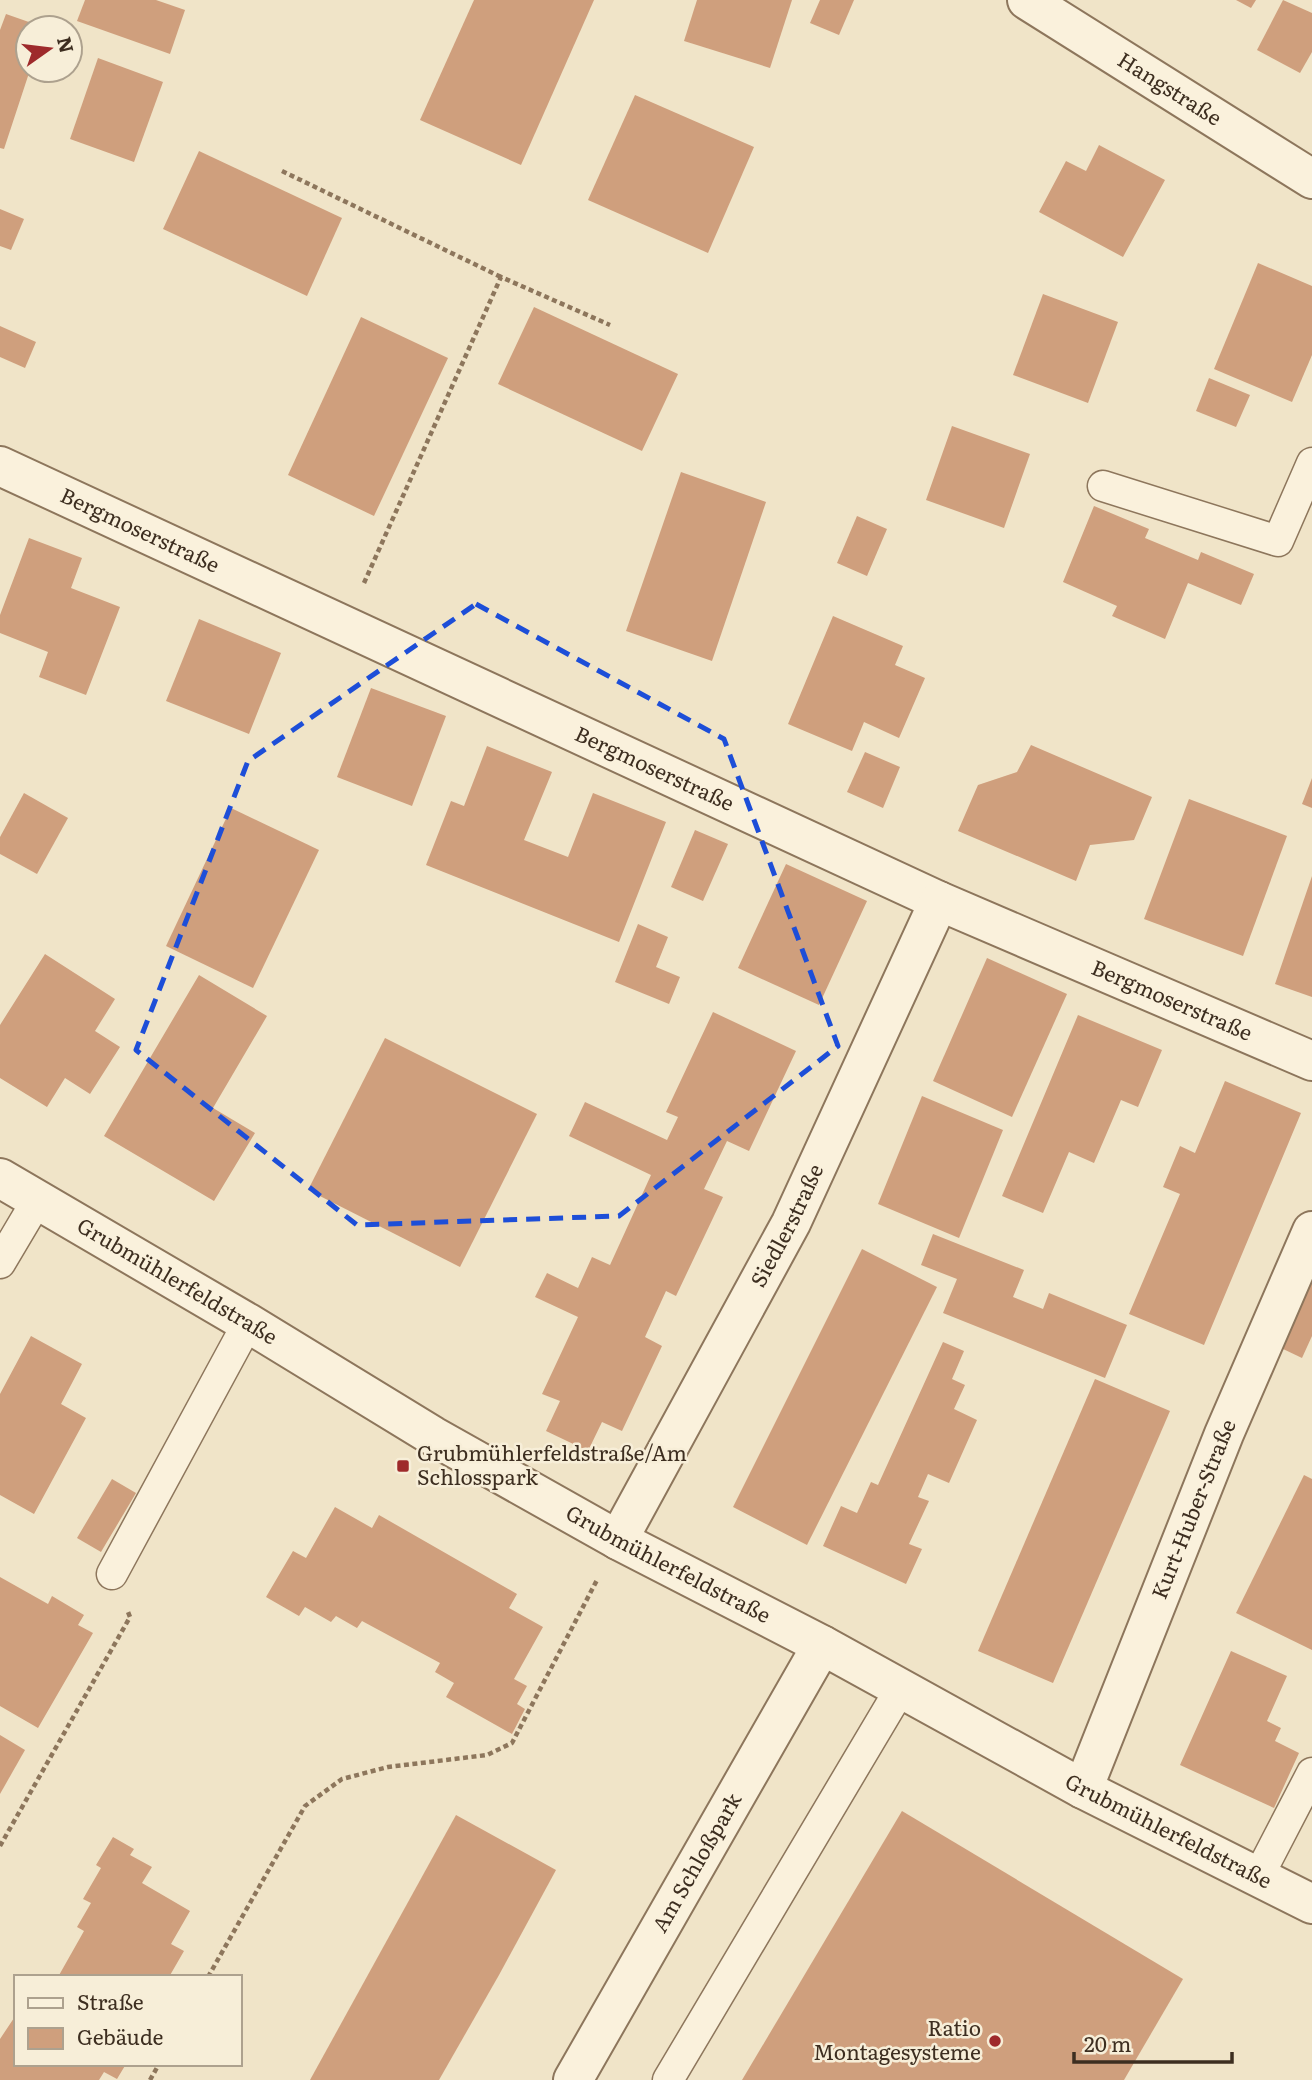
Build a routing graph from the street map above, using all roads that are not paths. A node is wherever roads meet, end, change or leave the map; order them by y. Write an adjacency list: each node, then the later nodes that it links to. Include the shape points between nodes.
1 (1027, 0): 2 (street, Hangstraße)
2 (1312, 179)
3 (1312, 463): 5 (lane, via 1278,541)
4 (0, 466): 6 (street, Bergmoserstraße)
5 (1103, 486)
6 (939, 901): 7 (street, Bergmoserstraße); 13 (street, Siedlerstraße, via 791,1223)
7 (1312, 1061)
8 (0, 1178): 9 (street, Grubmühlerfeldstraße)
9 (38, 1199): 11 (lane); 12 (street, Grubmühlerfeldstraße)
10 (1312, 1231): 18 (street, Kurt-Huber-Straße, via 1224,1434)
11 (0, 1263)
12 (248, 1323): 13 (street, Grubmühlerfeldstraße, via 433,1436); 14 (lane)
13 (618, 1540): 15 (street, Grubmühlerfeldstraße)
14 (112, 1574)
15 (822, 1645): 16 (street, Grubmühlerfeldstraße); 21 (street, Am Schloßpark)
16 (901, 1689): 18 (street, Grubmühlerfeldstraße); 22 (lane)
17 (1312, 1773): 19 (lane)
18 (1083, 1789): 19 (street, Grubmühlerfeldstraße)
19 (1258, 1877): 20 (street, Grubmühlerfeldstraße)
20 (1312, 1904)
21 (573, 2080)
22 (668, 2080)

